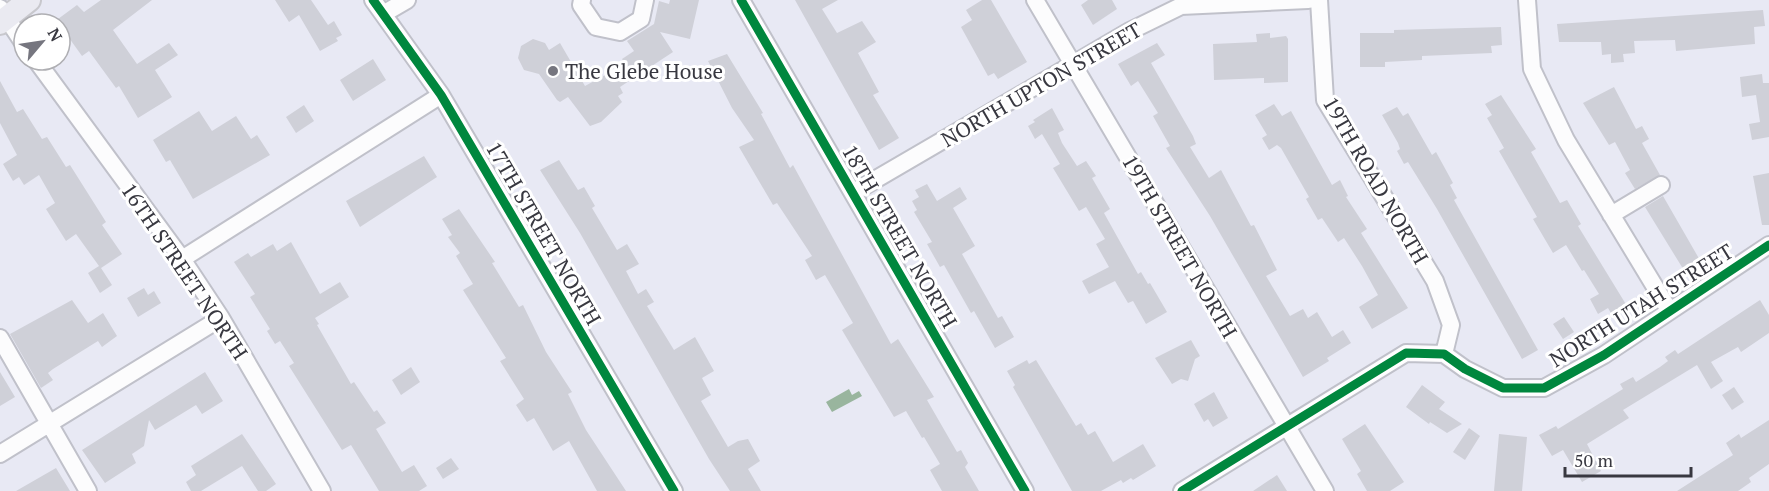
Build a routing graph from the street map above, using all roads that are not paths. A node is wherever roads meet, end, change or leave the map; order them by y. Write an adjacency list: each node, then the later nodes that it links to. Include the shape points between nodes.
1 (29, 0): 12 (main road)
2 (373, 0): 11 (street, 17TH STREET NORTH)
3 (407, 0): 11 (street)
4 (582, 0): 5 (street, via 596,27 620,32 641,19)
5 (645, 0)
6 (741, 0): 18 (street, 18TH STREET NORTH)
7 (1035, 0): 14 (street, 19TH STREET NORTH)
8 (1308, 0): 14 (street, NORTH UPTON STREET, via 1181,6)
9 (1320, 0): 25 (street, 19TH ROAD NORTH, via 1325,100 1435,281 1451,325)
10 (1527, 0): 19 (street, via 1532,69 1566,140)
11 (383, 14): 16 (street, 17TH STREET NORTH)
12 (2, 17): 13 (street)
13 (12, 29)
14 (1074, 64): 18 (street, NORTH UPTON STREET); 27 (street, 19TH STREET NORTH)
15 (45, 72): 21 (street, 16TH STREET NORTH)
16 (441, 95): 21 (street); 31 (street, 17TH STREET NORTH)
17 (1661, 185): 19 (street)
18 (854, 192): 32 (street, 18TH STREET NORTH)
19 (1611, 215): 22 (street)
20 (1769, 245): 22 (street, NORTH UTAH STREET)
21 (182, 259): 23 (street, 16TH STREET NORTH)
22 (1669, 310): 25 (street, NORTH UTAH STREET, via 1604,355 1544,387 1503,388)
23 (221, 318): 26 (street); 30 (street, 16TH STREET NORTH)
24 (0, 338): 26 (street)
25 (1444, 354): 27 (street, via 1406,353)
26 (49, 423): 28 (street); 29 (street)
27 (1285, 426): 33 (street); 34 (street, 19TH STREET NORTH)
28 (0, 454)
29 (88, 491)
30 (322, 491)
31 (674, 491)
32 (1025, 491)
33 (1182, 491)
34 (1325, 491)

